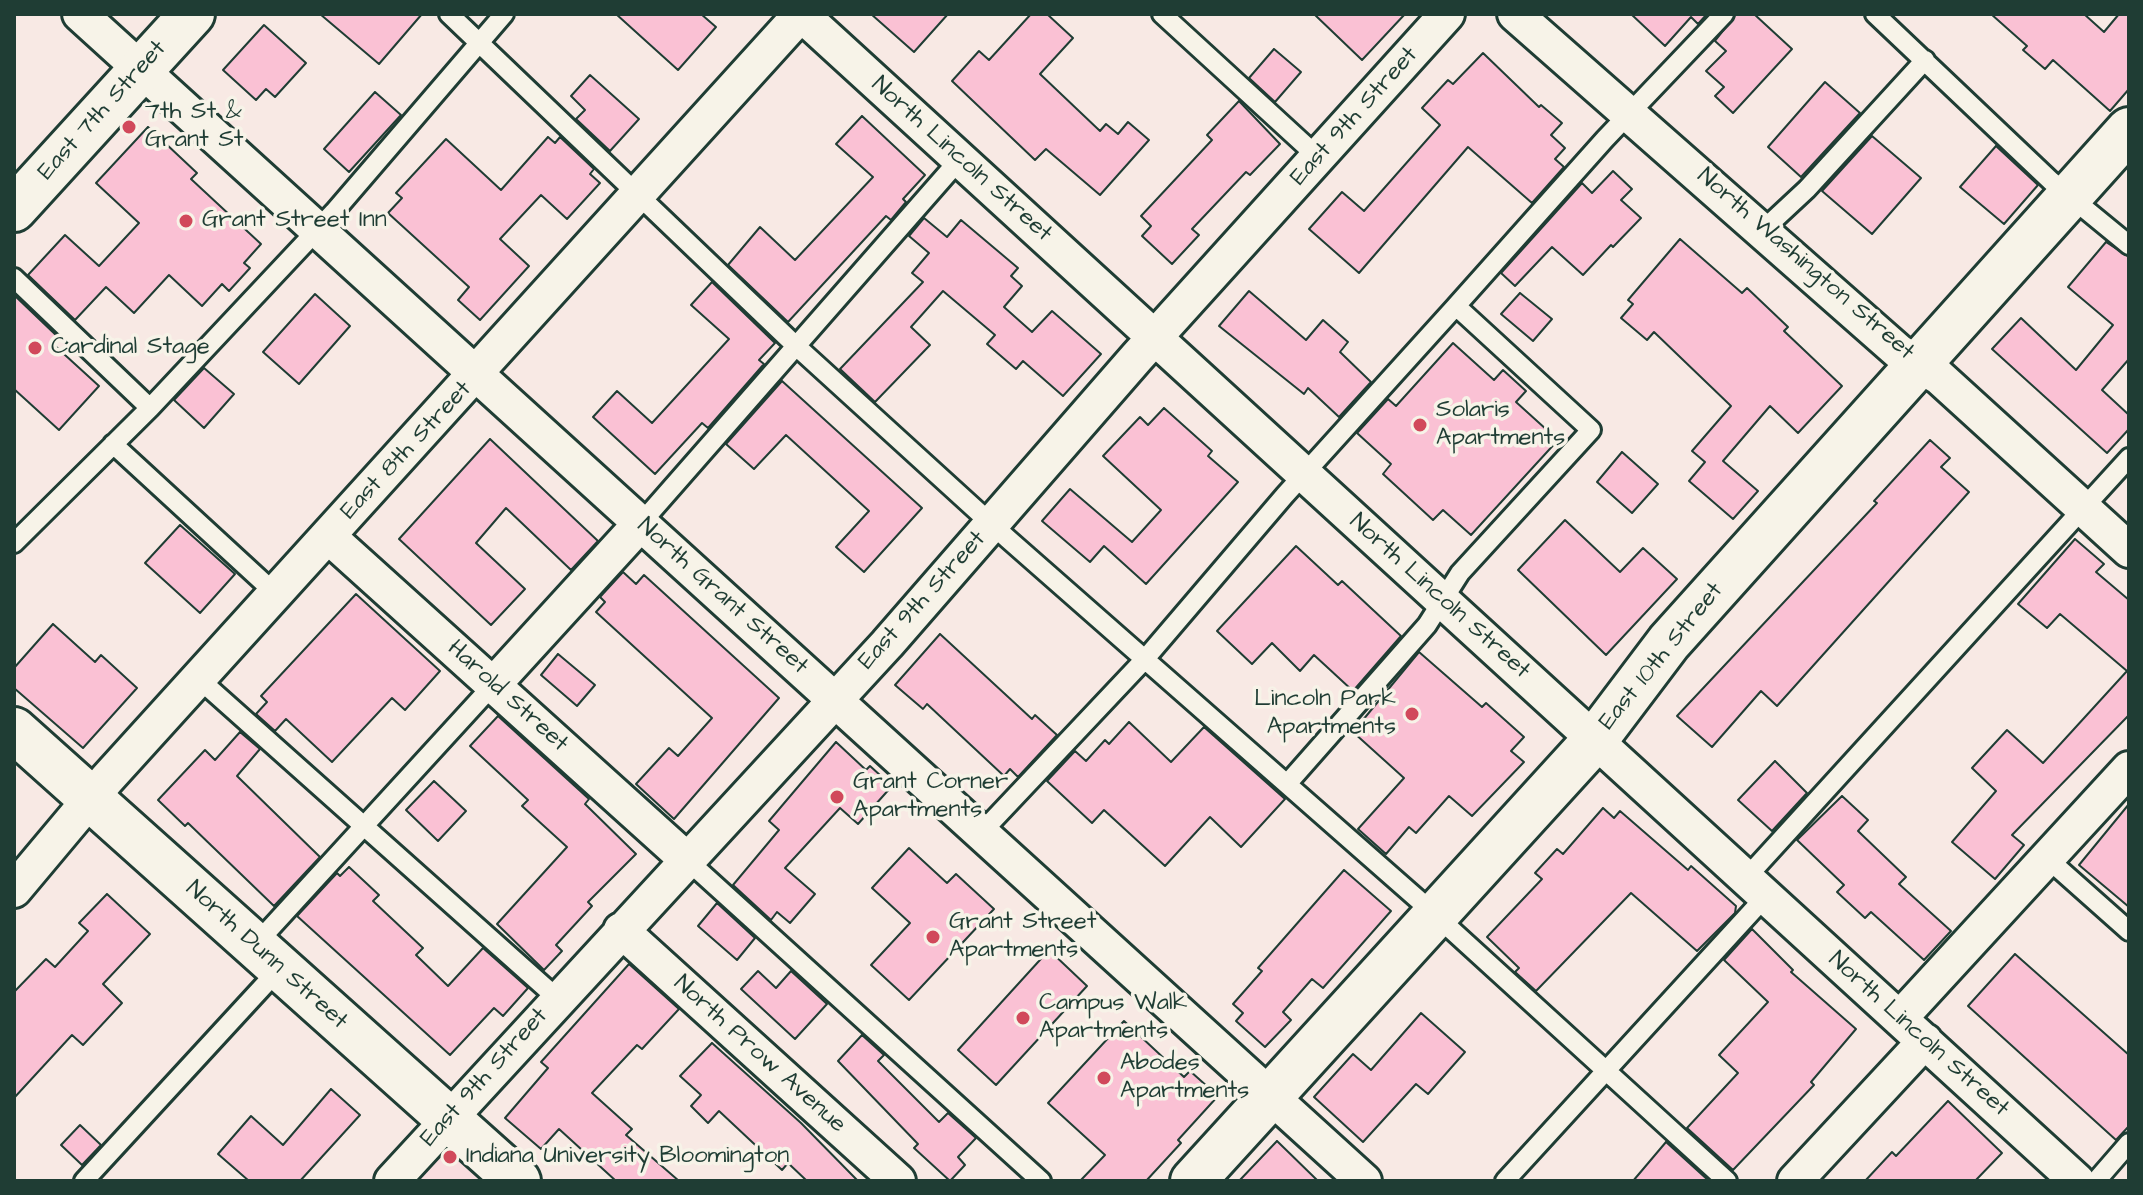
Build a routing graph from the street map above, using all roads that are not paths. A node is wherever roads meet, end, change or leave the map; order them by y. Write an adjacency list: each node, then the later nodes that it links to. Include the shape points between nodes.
1 (80, 14): 13 (street, North Grant Street)
2 (192, 14): 13 (street, East 7th Street)
3 (449, 14): 11 (lane)
4 (504, 14): 11 (lane)
5 (801, 14): 17 (street, North Lincoln Street); 19 (street, East 8th Street)
6 (1162, 14): 16 (lane)
7 (1447, 14): 16 (street, East 9th Street)
8 (1515, 14): 14 (street, North Washington Street)
9 (1724, 14): 14 (lane)
10 (1875, 14): 12 (lane)
11 (479, 41): 19 (lane); 21 (lane)
12 (1925, 60): 18 (lane, via 2051,181); 22 (lane)
13 (141, 71): 20 (street, East 7th Street); 21 (street, North Grant Street)
14 (1629, 113): 22 (street, North Washington Street); 25 (lane)
15 (2129, 130): 18 (street, East 10th Street)
16 (1319, 158): 26 (street, East 9th Street)
17 (960, 159): 26 (street, North Lincoln Street); 27 (lane)
18 (2071, 193): 23 (lane); 28 (street, East 10th Street)
19 (640, 194): 27 (lane); 29 (street, East 8th Street)
20 (14, 209)
21 (317, 230): 29 (street, North Grant Street); 30 (lane)
22 (1763, 230): 28 (street, North Washington Street, via 1899,352)
23 (2129, 245)
24 (14, 278): 30 (lane)
25 (1456, 306): 33 (lane); 41 (lane, via 1591,430 1460,573)
26 (1155, 337): 33 (street, North Lincoln Street); 36 (street, East 9th Street)
27 (795, 345): 35 (lane); 36 (lane)
28 (1920, 363): 34 (street, North Washington Street); 47 (street, East 10th Street, via 1669,642)
29 (479, 373): 35 (street, North Grant Street); 37 (street, East 8th Street)
30 (150, 408): 31 (lane)
31 (113, 444): 38 (lane); 40 (lane)
32 (2129, 458): 34 (lane)
33 (1304, 474): 41 (street, North Lincoln Street); 42 (lane)
34 (2084, 509): 39 (street, North Washington Street); 55 (lane)
35 (641, 523): 44 (street); 45 (street, North Grant Street)
36 (993, 523): 42 (lane); 45 (street, East 9th Street)
37 (328, 536): 40 (street, East 8th Street); 44 (street, Harold Street)
38 (14, 543)
39 (2129, 550)
40 (276, 594): 43 (street, East 8th Street)
41 (1442, 600): 47 (street, North Lincoln Street); 49 (lane, via 1427,625)
42 (1145, 659): 49 (lane); 52 (lane)
43 (199, 679): 50 (street, East 8th Street); 51 (lane)
44 (493, 685): 51 (lane); 53 (street, Harold Street)
45 (835, 700): 52 (street, North Grant Street); 53 (street, East 9th Street)
46 (14, 730): 50 (street, North Dunn Street)
47 (1595, 740): 55 (street, North Lincoln Street); 57 (street, East 10th Street)
48 (2129, 769): 54 (street)
49 (1287, 784): 57 (lane)
50 (92, 801): 56 (street, East 8th Street); 60 (street, North Dunn Street)
51 (362, 825): 60 (lane); 61 (lane)
52 (980, 834): 65 (street, North Grant Street)
53 (686, 859): 58 (street, East 9th Street); 72 (lane)
54 (2048, 859): 59 (lane); 62 (street)
55 (1756, 887): 62 (street, North Lincoln Street); 64 (lane)
56 (14, 890)
57 (1436, 917): 64 (lane); 65 (street, East 10th Street)
58 (621, 930): 61 (street, East 9th Street); 71 (street, North Prow Avenue)
59 (2129, 931)
60 (267, 957): 66 (street, North Dunn Street); 68 (lane)
61 (558, 999): 66 (street, East 9th Street)
62 (1900, 1018): 63 (street, North Lincoln Street)
63 (1925, 1041): 77 (street); 78 (street, North Lincoln Street)
64 (1606, 1072): 75 (lane); 76 (lane)
65 (1269, 1096): 73 (street, East 10th Street); 74 (street, North Grant Street)
66 (448, 1119): 69 (street, East 9th Street); 70 (street, North Dunn Street)
67 (2129, 1143): 79 (lane)
68 (84, 1181)
69 (392, 1181)
70 (518, 1181)
71 (898, 1181)
72 (1041, 1181)
73 (1193, 1181)
74 (1364, 1181)
75 (1505, 1181)
76 (1727, 1181)
77 (1795, 1181)
78 (2077, 1181)
79 (2096, 1181)

